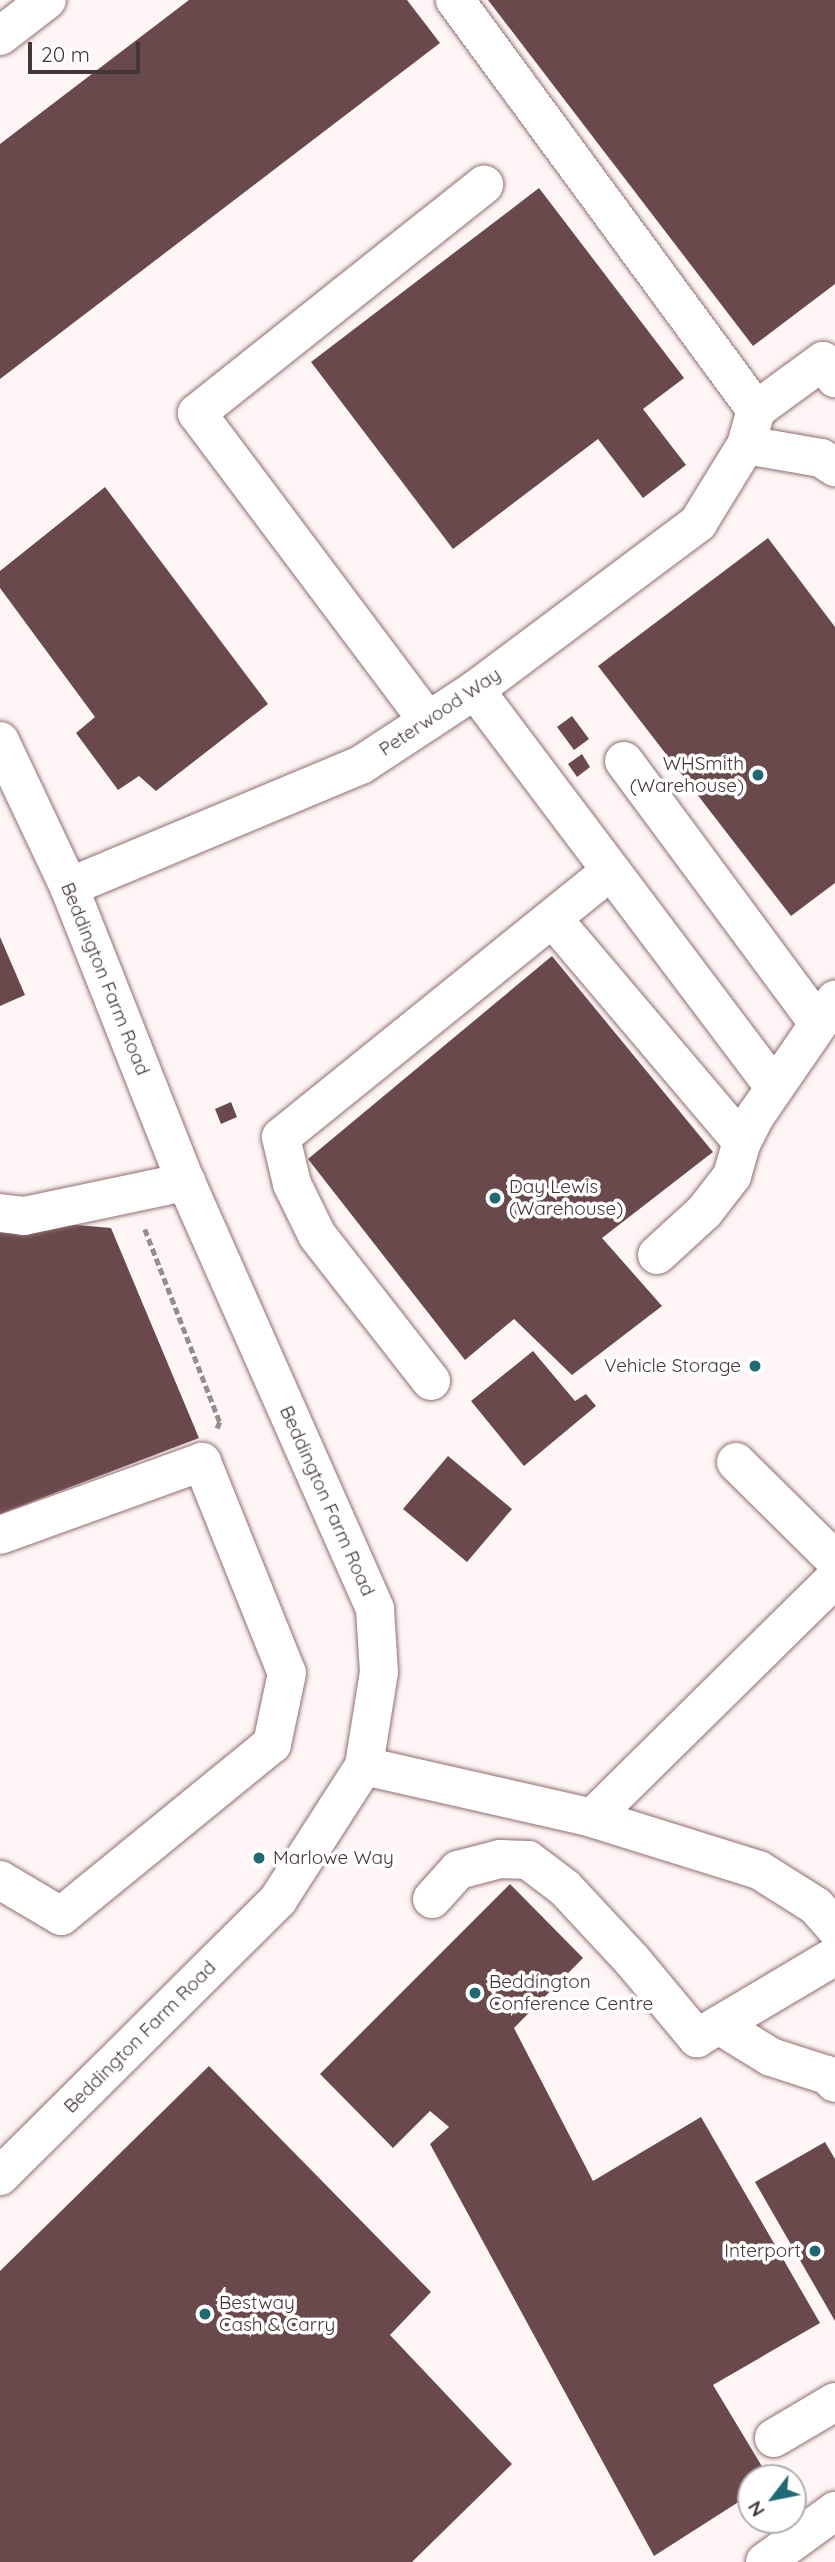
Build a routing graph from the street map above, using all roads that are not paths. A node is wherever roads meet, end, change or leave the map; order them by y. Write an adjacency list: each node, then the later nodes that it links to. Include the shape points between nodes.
1 (47, 0): 3 (street)
2 (455, 0): 6 (street)
3 (0, 36)
4 (484, 185): 9 (street, via 197,413)
5 (835, 377): 6 (street, via 823,361)
6 (751, 427): 7 (street); 8 (street, Peterwood Way, via 698,523)
7 (835, 467)
8 (475, 690): 9 (street, Peterwood Way); 12 (street)
9 (428, 721): 13 (street, Peterwood Way, via 360,765)
10 (0, 741): 13 (street, Beddington Farm Road)
11 (624, 761): 15 (street)
12 (611, 871): 14 (street); 16 (street)
13 (69, 887): 18 (street, Beddington Farm Road)
14 (553, 919): 17 (street); 21 (street, via 281,1137 292,1184 317,1235)
15 (826, 1012): 16 (street)
16 (773, 1086): 17 (street)
17 (742, 1143): 20 (street, via 732,1176 704,1212)
18 (186, 1182): 19 (street, via 24,1216); 26 (street, Beddington Farm Road, via 375,1609 379,1672)
19 (0, 1213)
20 (657, 1255)
21 (431, 1381)
22 (736, 1462): 24 (street)
23 (0, 1535): 28 (street, via 202,1462 286,1673 272,1744 61,1916)
24 (835, 1560)
25 (835, 1578): 27 (street)
26 (365, 1766): 27 (street); 34 (street, Beddington Farm Road, via 278,1900)
27 (592, 1818): 30 (street, via 758,1870 817,1906)
28 (0, 1880)
29 (432, 1899): 32 (street, via 458,1870 500,1859 527,1860 565,1888 697,2038)
30 (835, 1927)
31 (835, 1956): 32 (street)
32 (719, 2025): 33 (street, via 771,2057 827,2075)
33 (835, 2082)
34 (0, 2176)
35 (835, 2402): 36 (street)
36 (774, 2438)
37 (835, 2511): 38 (street)
38 (765, 2562)

